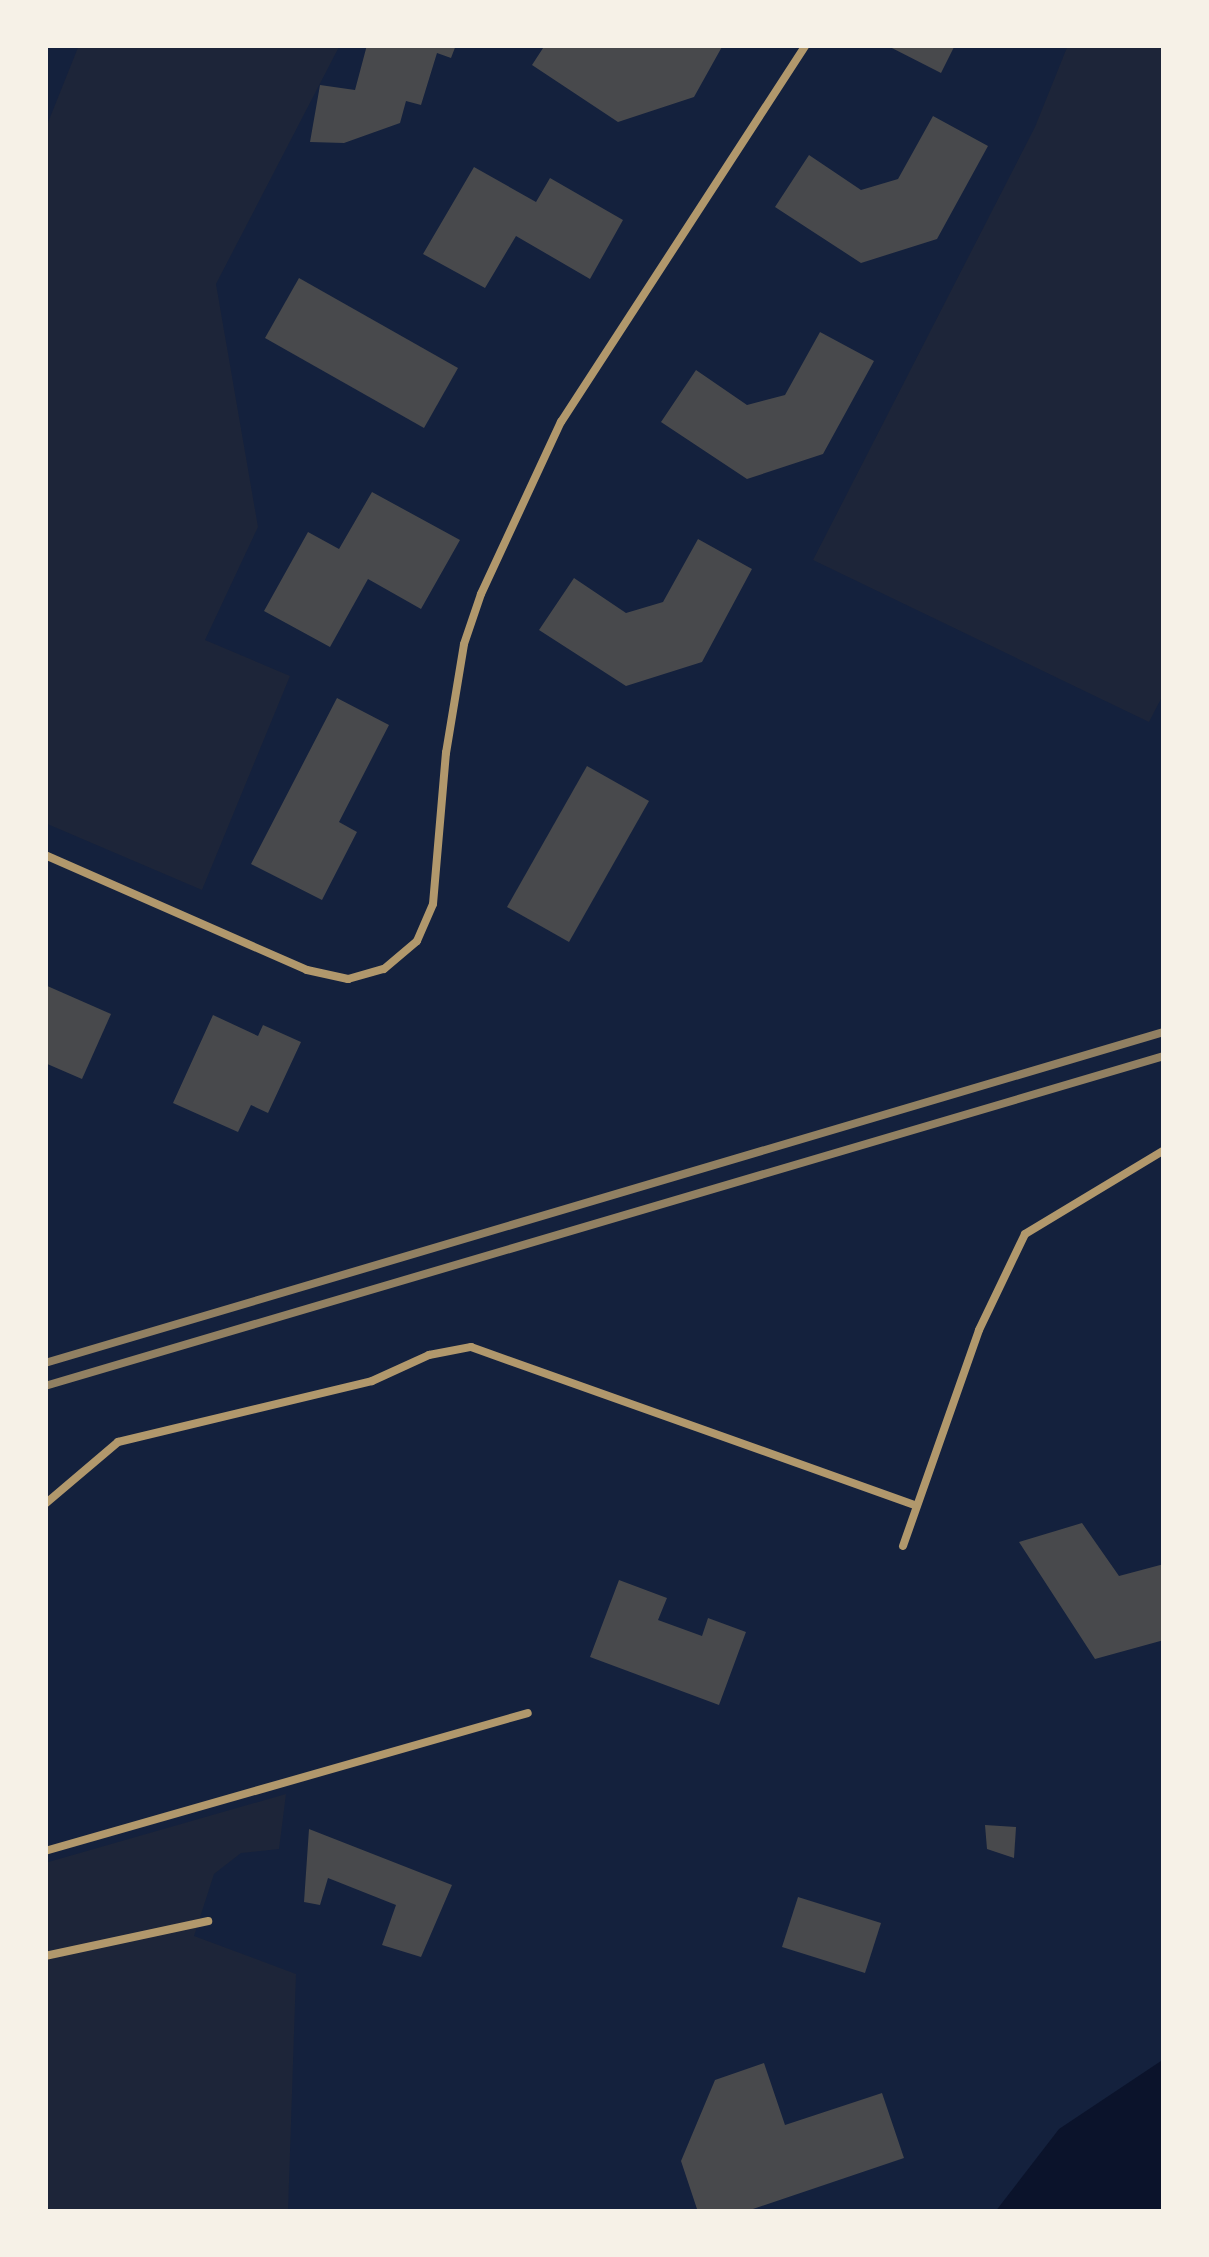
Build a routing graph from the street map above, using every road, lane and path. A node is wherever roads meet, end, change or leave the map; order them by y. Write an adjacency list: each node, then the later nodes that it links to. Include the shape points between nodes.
1 (806, 45): 2 (lane, via 560,422 482,594 464,644 446,753 433,904 417,941 384,969 348,978 306,970)
2 (45, 854)
3 (1164, 1150): 5 (lane, via 1025,1234 979,1330)
4 (45, 1504): 5 (lane, via 118,1442 372,1381 429,1355 471,1346)
5 (917, 1506): 6 (lane)
6 (903, 1546)
7 (528, 1713): 8 (lane)
8 (45, 1851)
9 (208, 1921): 10 (lane)
10 (45, 1956)

